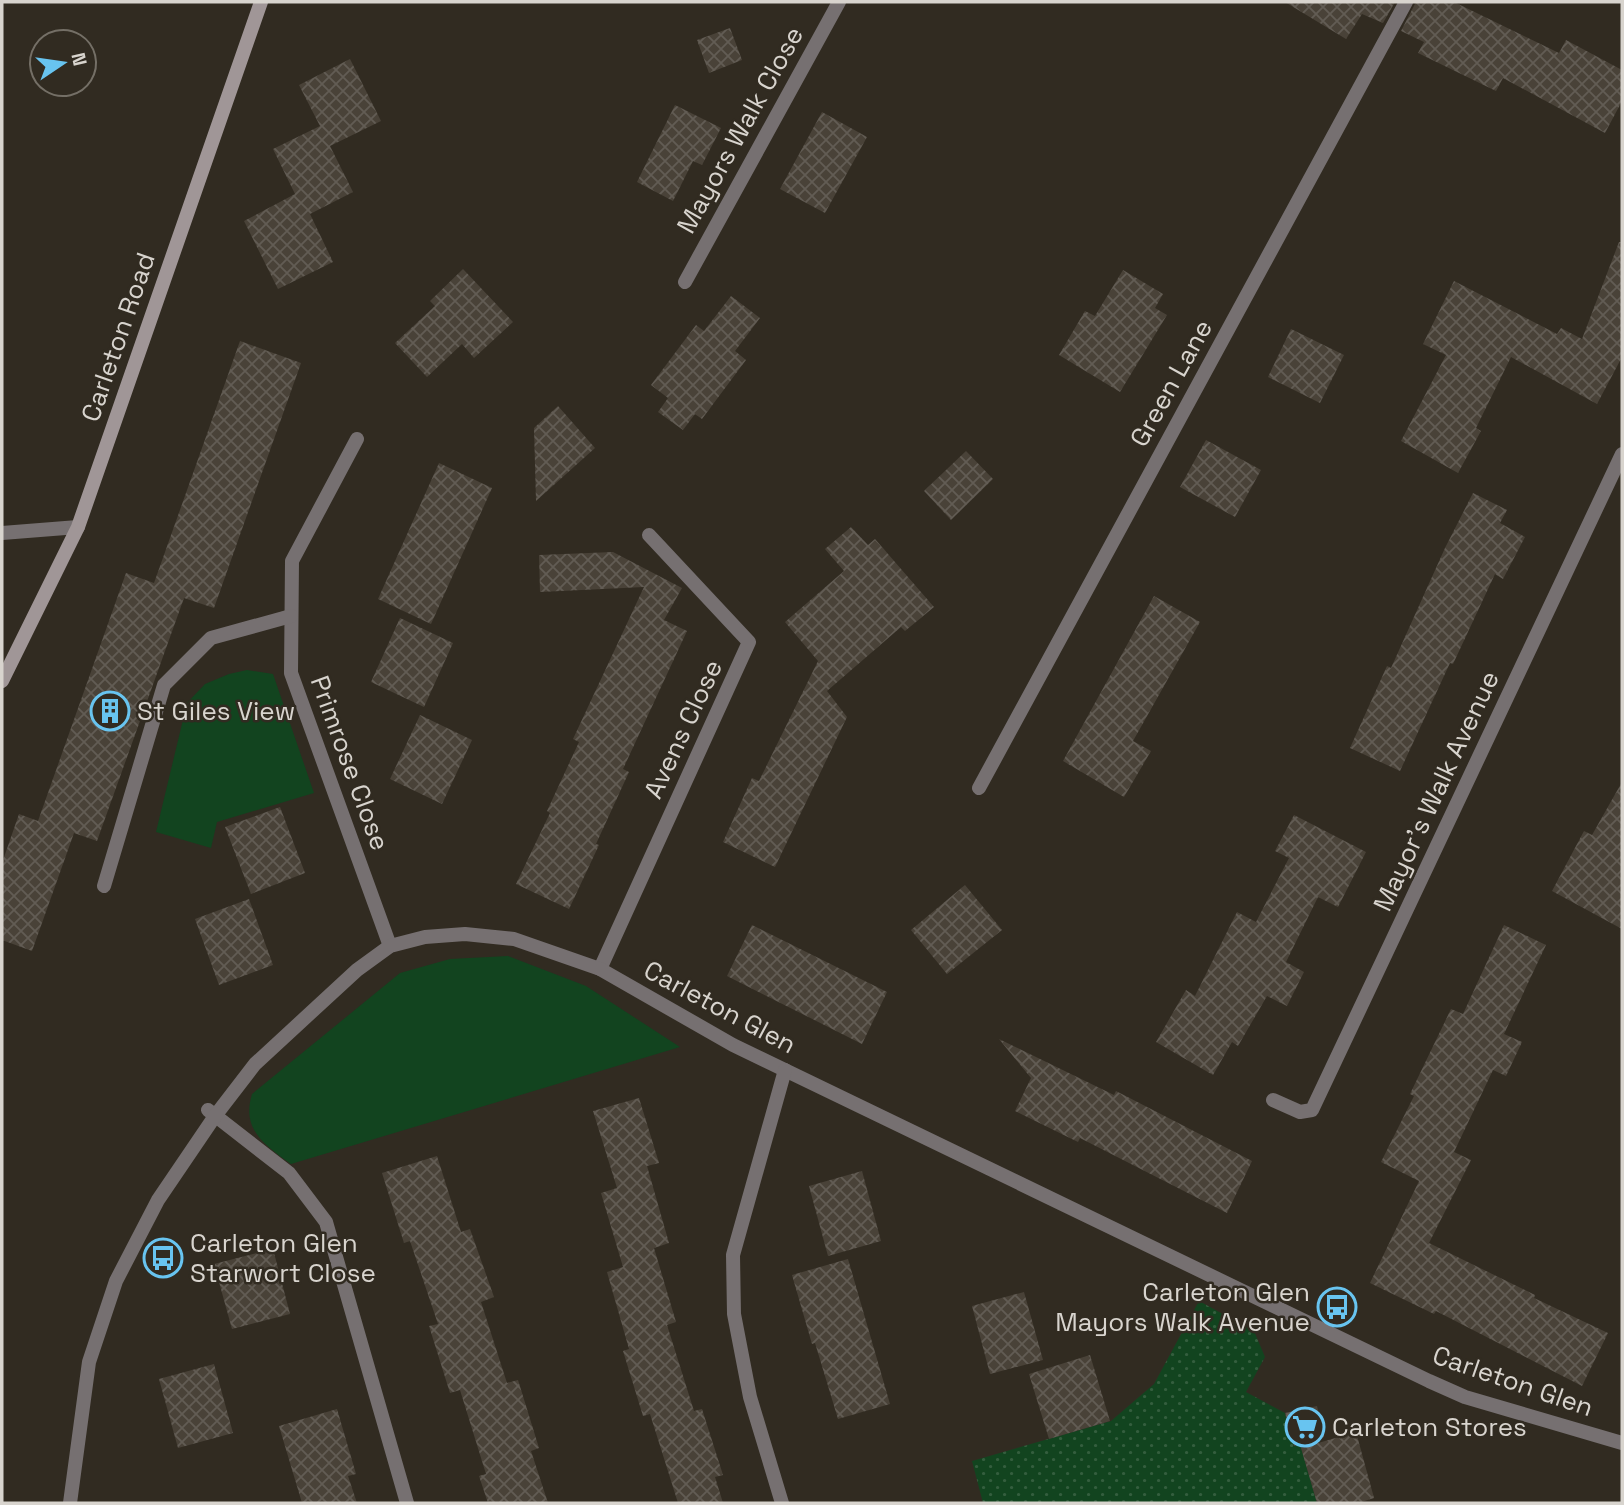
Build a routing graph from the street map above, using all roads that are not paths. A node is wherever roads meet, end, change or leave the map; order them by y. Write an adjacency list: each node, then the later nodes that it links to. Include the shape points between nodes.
1 (261, 2): 7 (street, Carleton Road)
2 (839, 2): 4 (street, Mayors Walk Close)
3 (1406, 2): 12 (street, Green Lane)
4 (685, 282)
5 (357, 439): 10 (street, Primrose Close, via 292,561)
6 (1622, 454): 17 (street, Mayor's Walk Avenue, via 1312,1110 1300,1112)
7 (78, 527): 8 (street); 11 (street, Carleton Road)
8 (2, 533)
9 (649, 535): 15 (street, Avens Close, via 749,642)
10 (291, 616): 13 (street, via 211,638 164,685); 14 (street, Primrose Close, via 291,673)
11 (2, 681)
12 (979, 788)
13 (104, 886)
14 (390, 946): 15 (street, Carleton Glen, via 465,934 514,939); 18 (street, Carleton Glen, via 357,970 255,1064)
15 (600, 969): 16 (street, Carleton Glen)
16 (785, 1070): 19 (street, Carleton Glen, via 1429,1381 1465,1397); 22 (street, via 733,1255 734,1314 747,1385)
17 (1273, 1100)
18 (211, 1113): 20 (street, Carleton Glen, via 116,1281 89,1362); 21 (street, via 289,1173 326,1222)
19 (1622, 1443)
20 (71, 1503)
21 (407, 1503)
22 (782, 1503)

